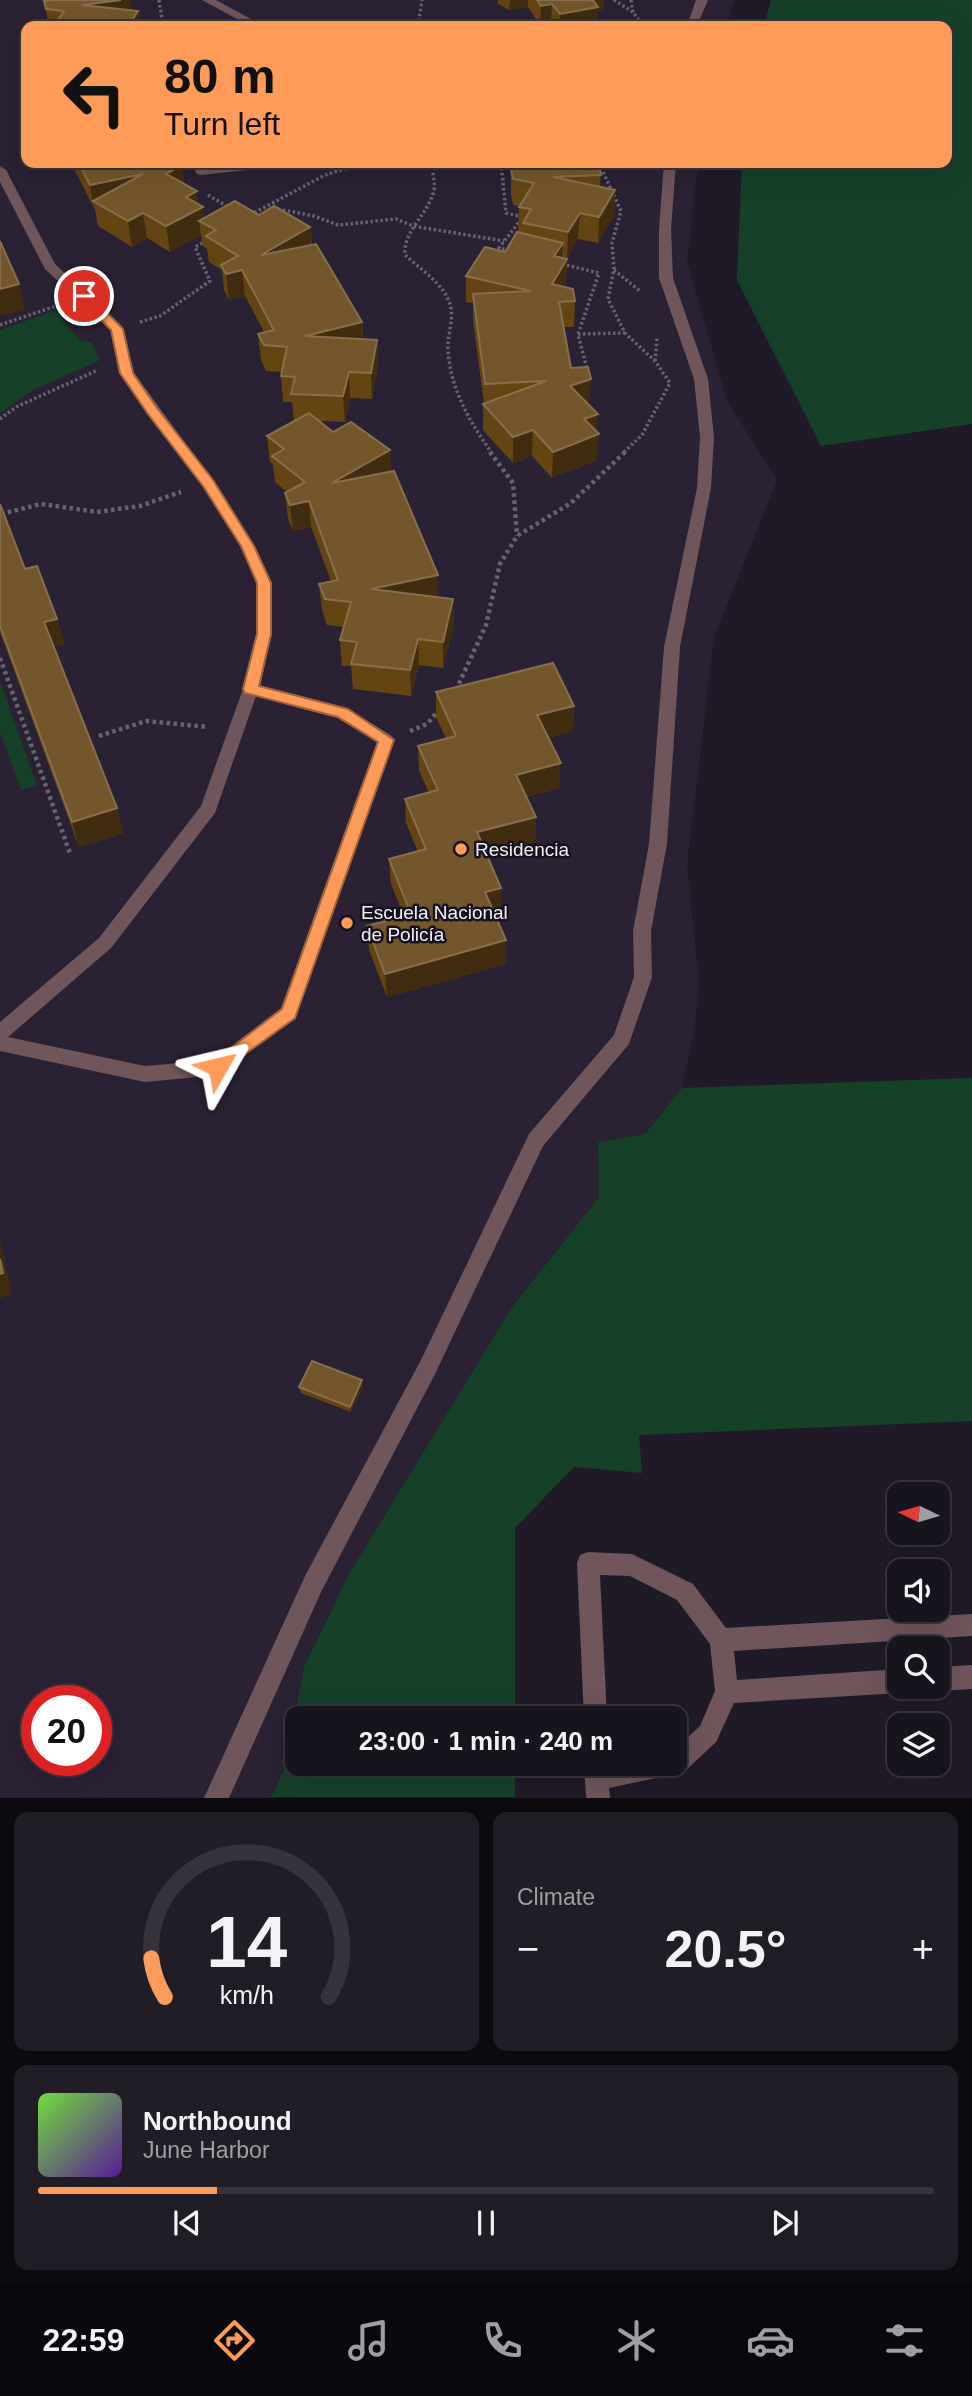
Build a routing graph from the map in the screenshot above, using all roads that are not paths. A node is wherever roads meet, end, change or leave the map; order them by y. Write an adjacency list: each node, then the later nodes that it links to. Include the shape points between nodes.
1 (208, 0): 3 (street)
2 (702, 0): 4 (street)
3 (248, 21)
4 (694, 21)
5 (199, 168): 6 (street)
6 (221, 168)
7 (670, 168): 22 (street, via 666,278 701,379 707,437 704,488 671,647 658,845 642,931 643,977 622,1039 536,1140 428,1367 313,1584)
8 (0, 170): 9 (street, via 50,267 117,329 127,373 247,546 264,583 264,634)
9 (251, 689): 10 (street, via 209,808 105,943); 11 (street, via 342,713 386,740 289,1013 218,1067 145,1074)
10 (0, 1033)
11 (0, 1043)
12 (972, 1625): 13 (street)
13 (721, 1640): 17 (street); 18 (street, via 685,1592 632,1565 588,1563)
14 (972, 1677): 15 (street)
15 (950, 1678)
16 (887, 1682): 17 (street)
17 (727, 1692): 19 (street, via 708,1734)
18 (594, 1706)
19 (687, 1753)
20 (616, 1776): 21 (street)
21 (597, 1780)
22 (216, 1797)

